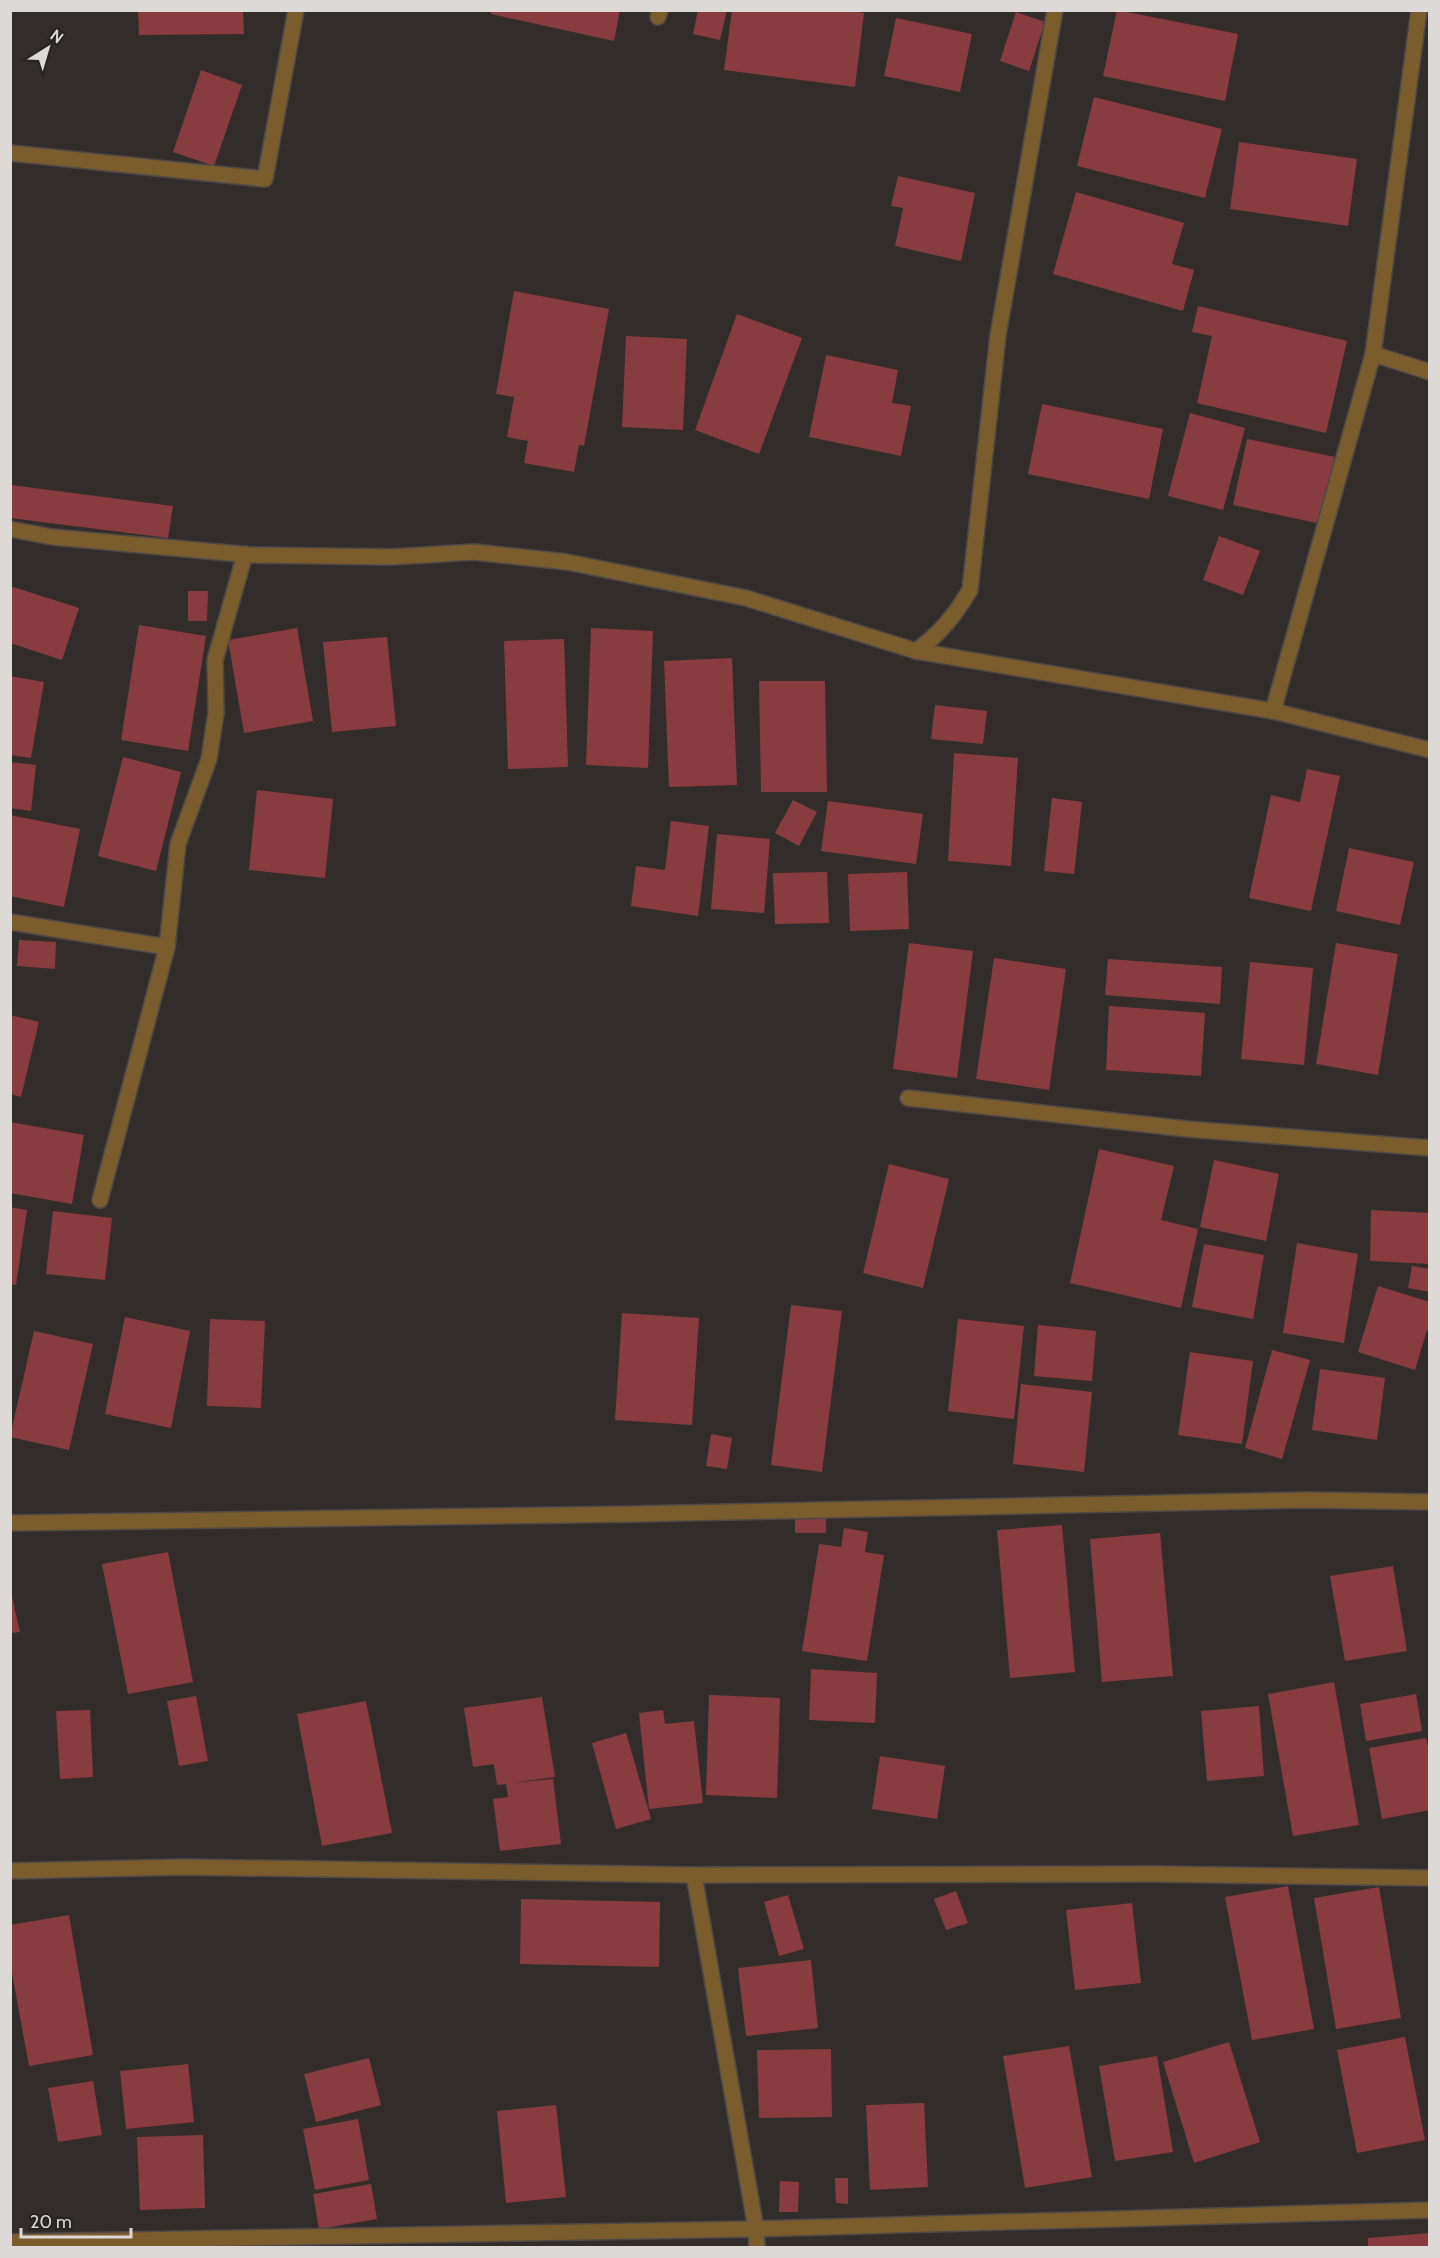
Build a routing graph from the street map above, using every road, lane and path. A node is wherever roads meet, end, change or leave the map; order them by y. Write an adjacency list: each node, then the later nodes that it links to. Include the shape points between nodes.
1 (296, 10): 4 (street, via 265,179)
2 (1055, 10): 9 (street, via 998,335 970,590 954,617)
3 (1419, 10): 5 (street)
4 (10, 153)
5 (1373, 354): 6 (street); 10 (street)
6 (1430, 372)
7 (10, 529): 8 (street, via 52,537)
8 (245, 554): 9 (street, via 391,557 474,552 567,562 746,598); 13 (street, via 215,660 216,713 209,759 178,844)
9 (916, 651): 10 (street)
10 (1273, 711): 11 (street)
11 (1430, 750)
12 (10, 922): 13 (street)
13 (167, 947): 16 (street)
14 (908, 1098): 15 (street, via 1186,1129)
15 (1430, 1148)
16 (100, 1200)
17 (1430, 1502): 18 (street, via 1307,1500)
18 (10, 1523)
19 (10, 1871): 20 (street, via 184,1868)
20 (694, 1875): 21 (street); 23 (street)
21 (1430, 1878)
22 (1430, 2210): 23 (street)
23 (756, 2229): 24 (street); 25 (street)
24 (10, 2242)
25 (757, 2247)

